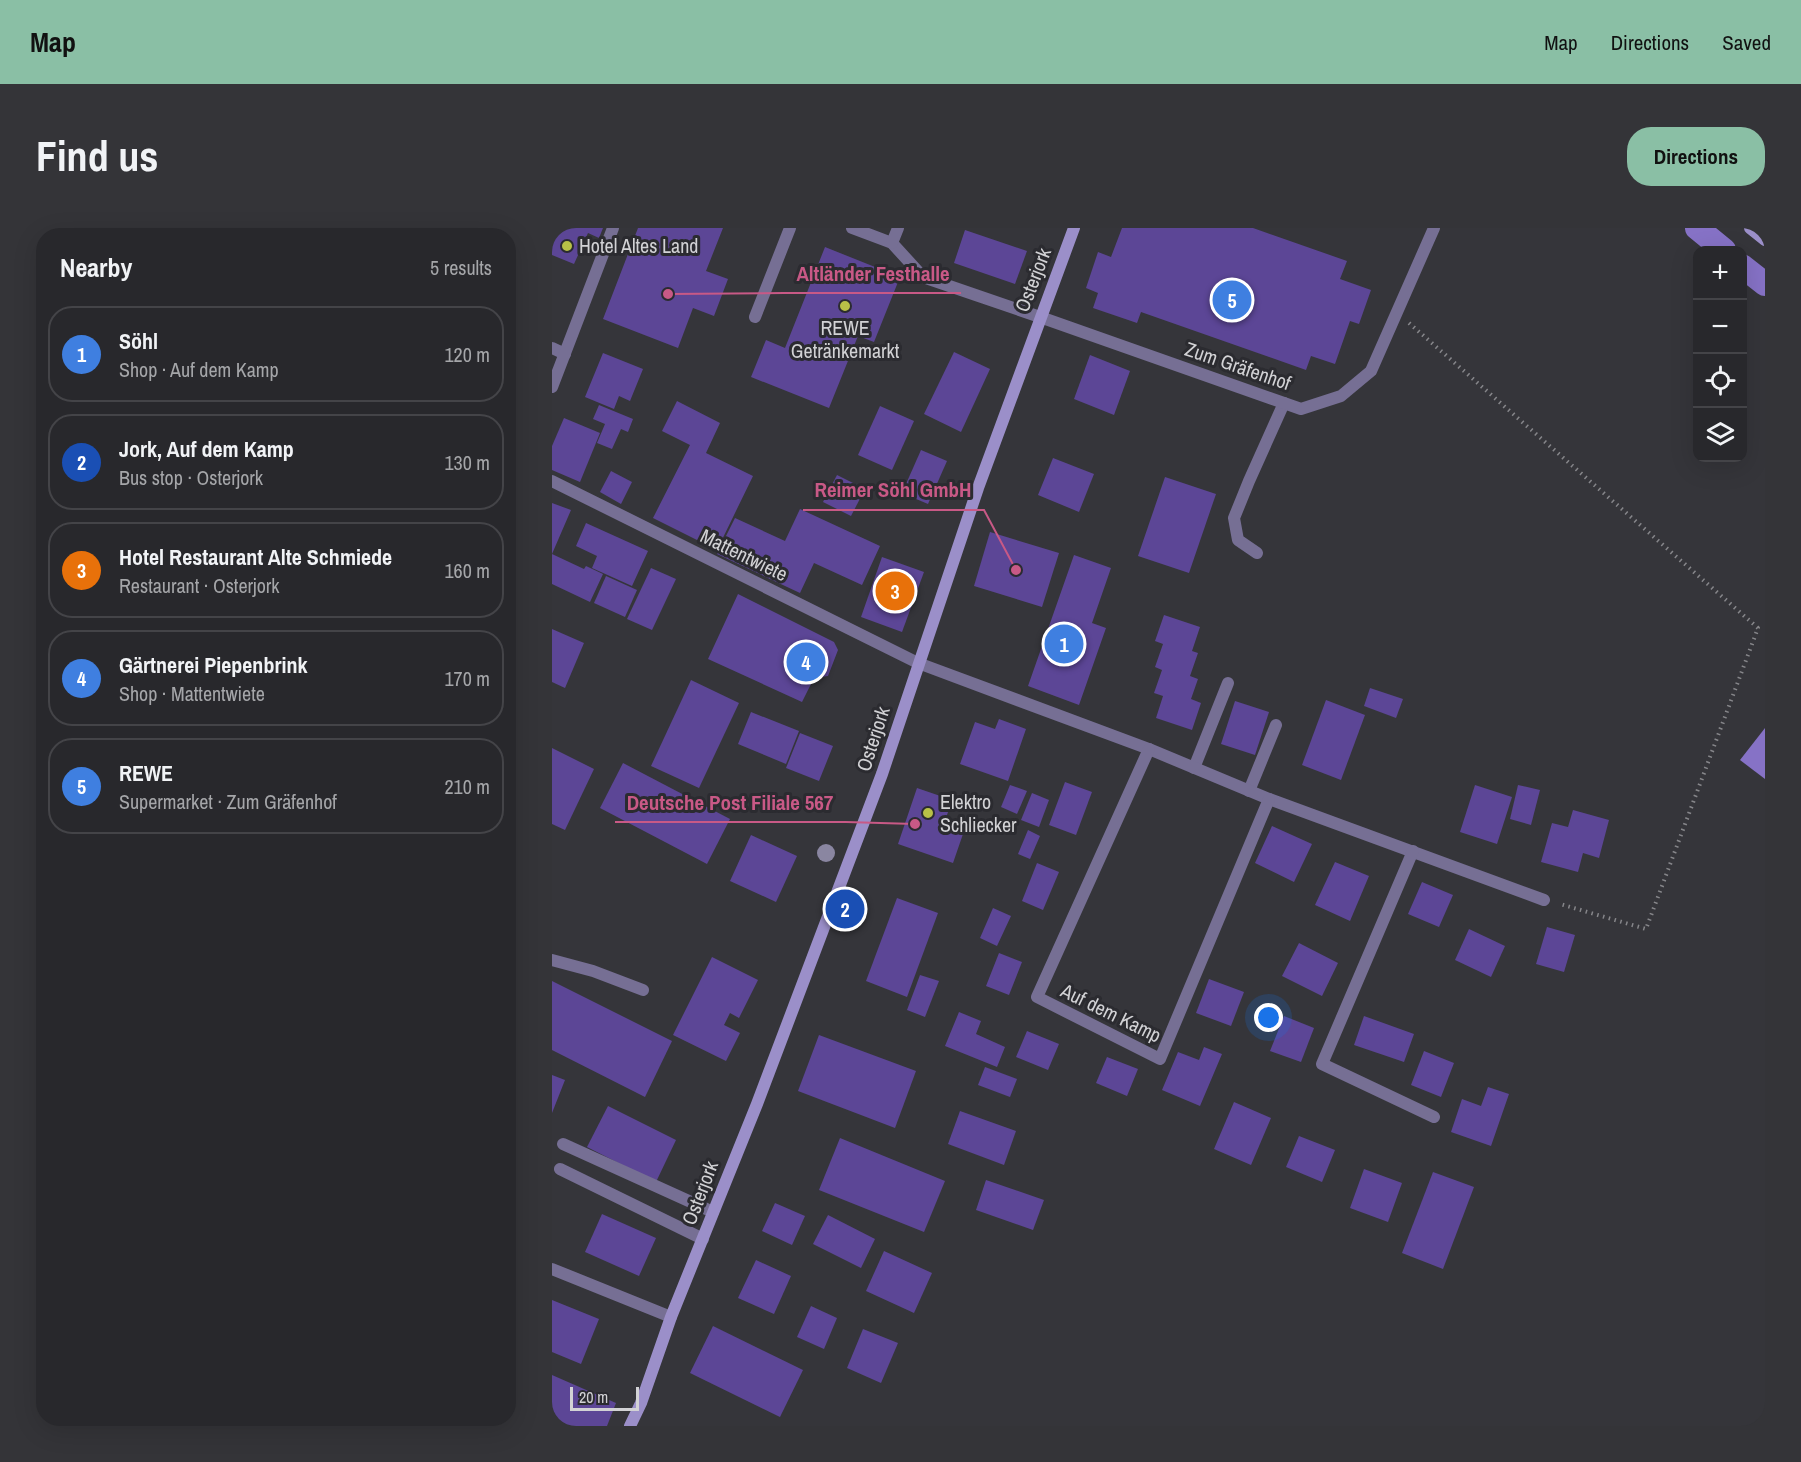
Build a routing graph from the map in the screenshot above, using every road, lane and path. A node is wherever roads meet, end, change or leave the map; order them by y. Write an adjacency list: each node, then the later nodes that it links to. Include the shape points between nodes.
1 (613, 228): 14 (street)
2 (790, 228): 11 (street)
3 (852, 228): 9 (street)
4 (898, 228): 9 (street)
5 (1074, 228): 12 (main road, Osterjork)
6 (1434, 228): 10 (street, Zum Gräfenhof)
7 (1750, 228): 8 (main road)
8 (1765, 240)
9 (892, 243): 12 (street, Zum Gräfenhof, via 923,277)
10 (1398, 313): 16 (street, Zum Gräfenhof, via 1371,371 1341,396 1301,409); 27 (path, via 1758,628 1646,929)
11 (755, 317)
12 (1040, 317): 16 (street, Zum Gräfenhof); 19 (main road, Osterjork)
13 (552, 348): 14 (street)
14 (565, 354): 15 (street)
15 (552, 387)
16 (1284, 403): 18 (street, via 1234,518 1238,540)
17 (552, 481): 19 (street, Mattentwiete)
18 (1257, 553)
19 (918, 663): 22 (street); 33 (main road, Osterjork, via 882,774)
20 (1228, 683): 23 (street)
21 (1276, 725): 24 (street)
22 (1149, 749): 23 (street); 25 (street, Auf dem Kamp, via 1037,997 1160,1059)
23 (1194, 768): 24 (street)
24 (1249, 790): 25 (street)
25 (1269, 799): 26 (street)
26 (1413, 851): 27 (street); 30 (street, via 1322,1064)
27 (1544, 900)
28 (552, 960): 29 (street)
29 (643, 990)
30 (1434, 1117)
31 (563, 1144): 33 (street)
32 (560, 1169): 34 (street)
33 (713, 1212): 34 (main road, Osterjork)
34 (703, 1239): 36 (main road, Osterjork)
35 (552, 1269): 36 (street)
36 (671, 1317): 37 (main road, Osterjork)
37 (630, 1426)

